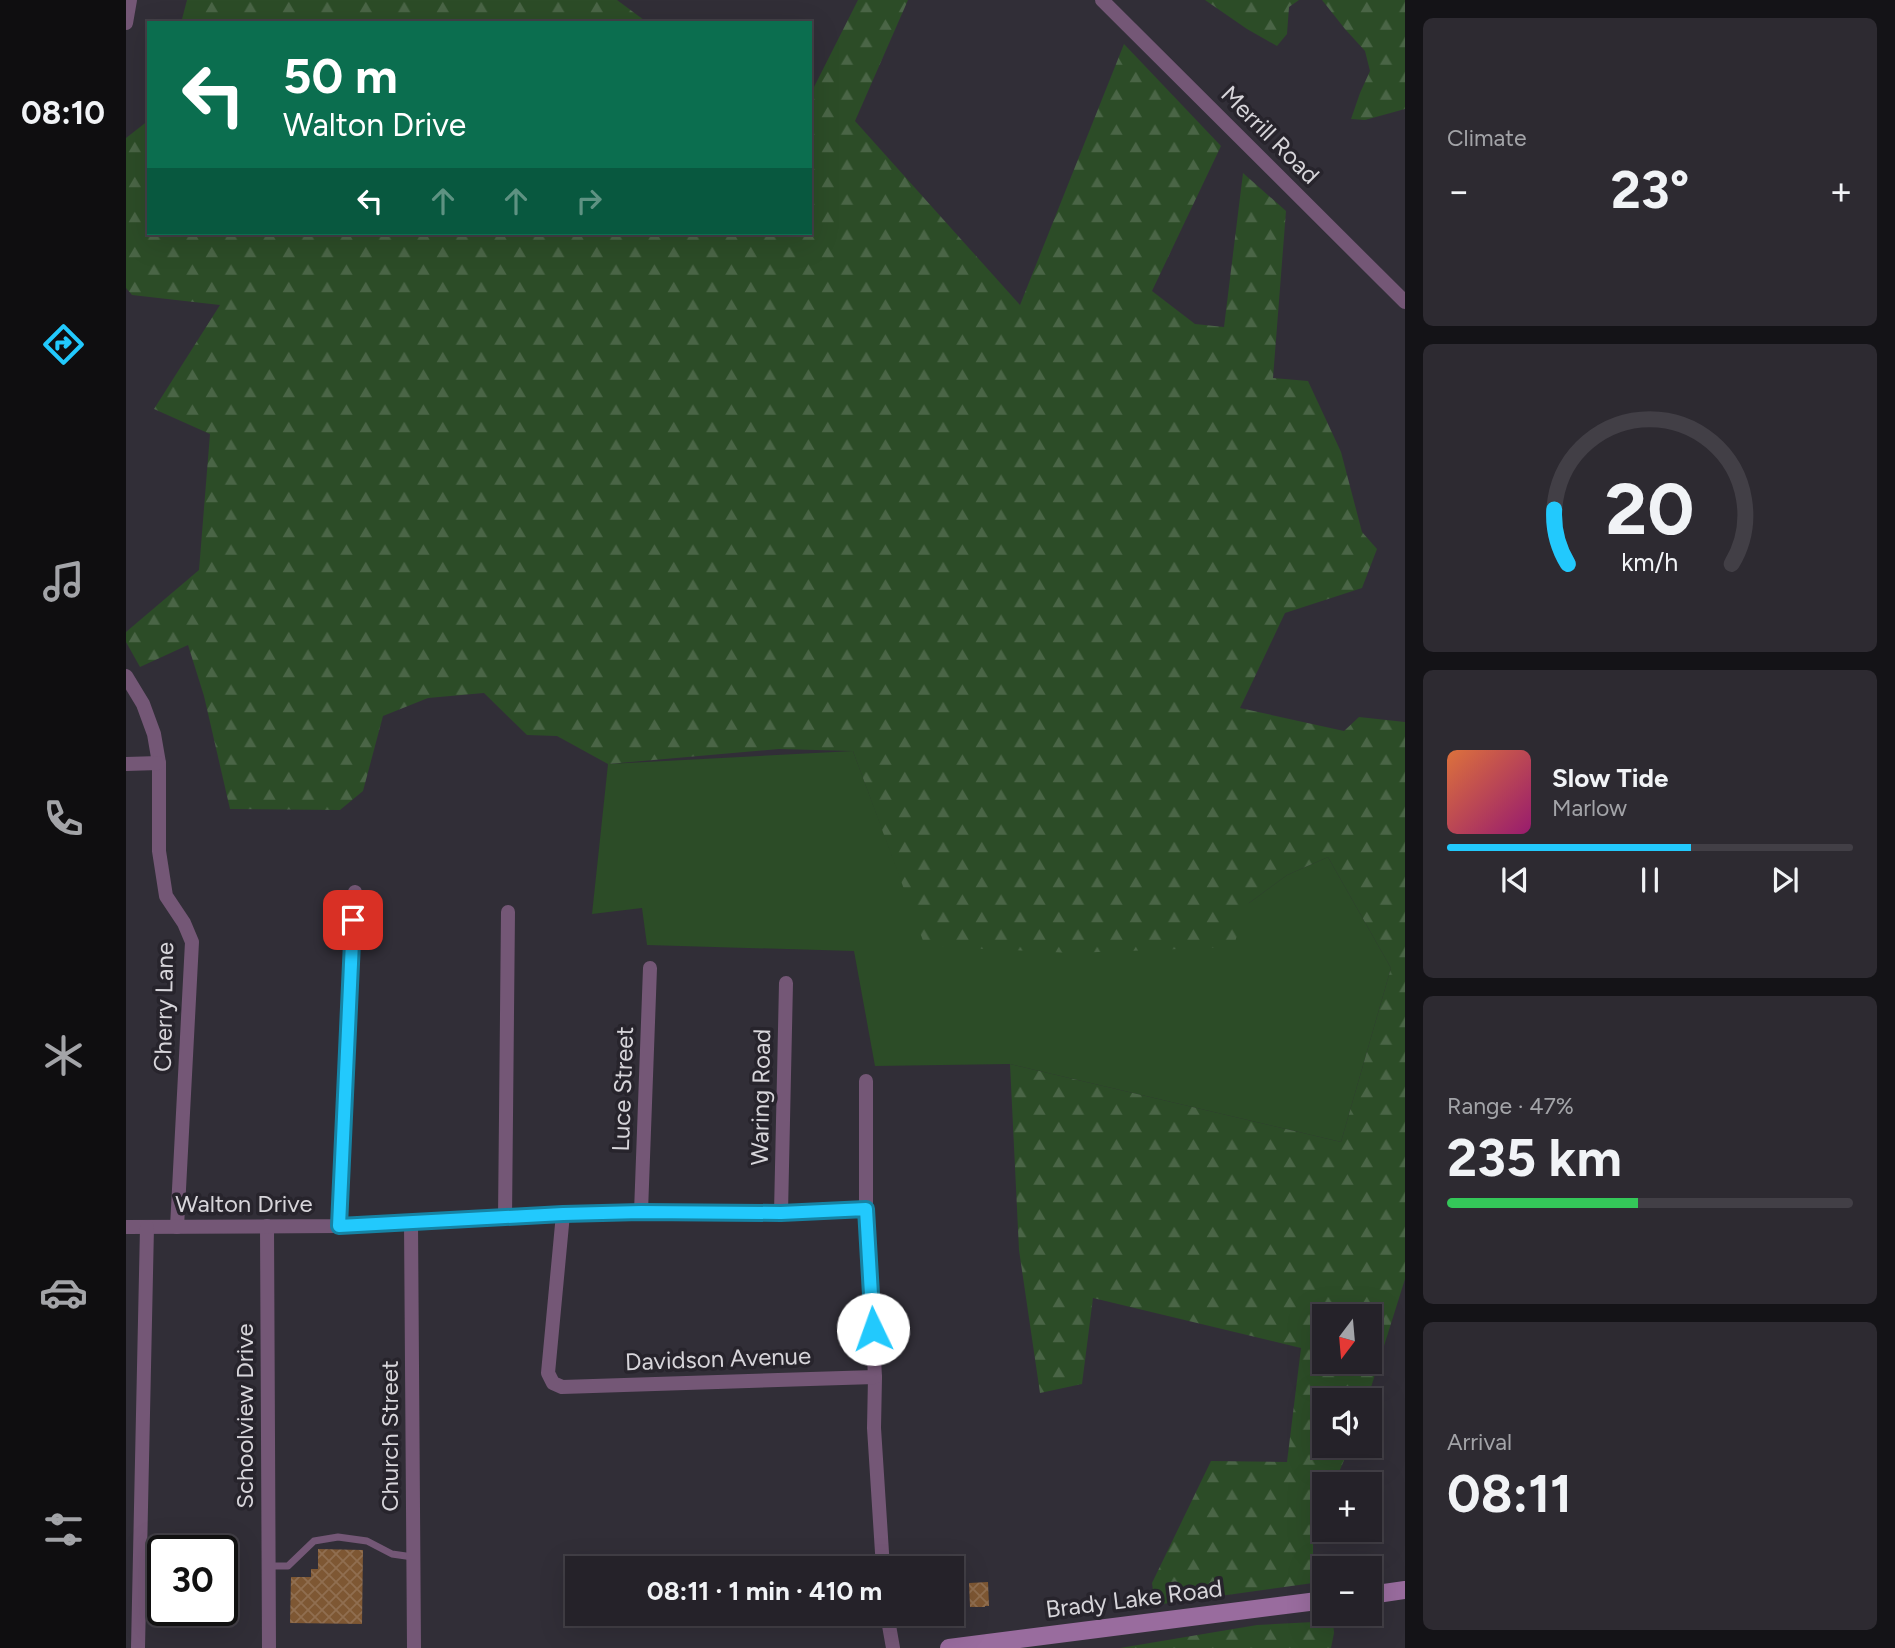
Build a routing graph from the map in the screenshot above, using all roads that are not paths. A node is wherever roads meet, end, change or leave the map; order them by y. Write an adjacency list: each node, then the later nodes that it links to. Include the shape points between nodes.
1 (130, 0): 3 (street)
2 (1102, 0): 4 (street, Merrill Road)
3 (126, 23)
4 (1405, 302)
5 (126, 676): 6 (street, Cherry Lane, via 143,704)
6 (159, 763): 7 (street); 23 (street, Cherry Lane, via 159,850 166,896 192,942)
7 (126, 764)
8 (355, 892): 20 (street)
9 (508, 912): 17 (street)
10 (650, 968): 14 (street, Luce Street)
11 (786, 983): 15 (street, Waring Road)
12 (866, 1081): 13 (street)
13 (866, 1209): 15 (street, Walton Drive); 24 (street)
14 (641, 1212): 15 (street, Walton Drive); 16 (street, Walton Drive)
15 (781, 1213)
16 (563, 1214): 17 (street, Walton Drive); 24 (street, Davidson Avenue, via 548,1373 553,1383 562,1387)
17 (505, 1218): 18 (street, Walton Drive)
18 (411, 1223): 20 (street, Walton Drive); 26 (street, Church Street)
19 (267, 1226): 20 (street, Walton Drive); 23 (street, Walton Drive); 27 (street, Schoolview Drive)
20 (339, 1226)
21 (126, 1227): 22 (street, Walton Drive)
22 (147, 1227): 23 (street, Walton Drive); 33 (street)
23 (177, 1227)
24 (875, 1377): 25 (street)
25 (882, 1556)
26 (414, 1557): 27 (lane, via 392,1554 368,1541 338,1537 314,1541 288,1566); 35 (street, Church Street)
27 (268, 1566): 34 (street, Schoolview Drive)
28 (1405, 1590): 29 (street)
29 (1382, 1593)
30 (1312, 1602): 32 (street, Brady Lake Road)
31 (889, 1626): 36 (street)
32 (1002, 1644): 38 (street, Brady Lake Road)
33 (138, 1648)
34 (269, 1648)
35 (414, 1648)
36 (893, 1648)
37 (949, 1648): 38 (street, Brady Lake Road)
38 (955, 1648)

